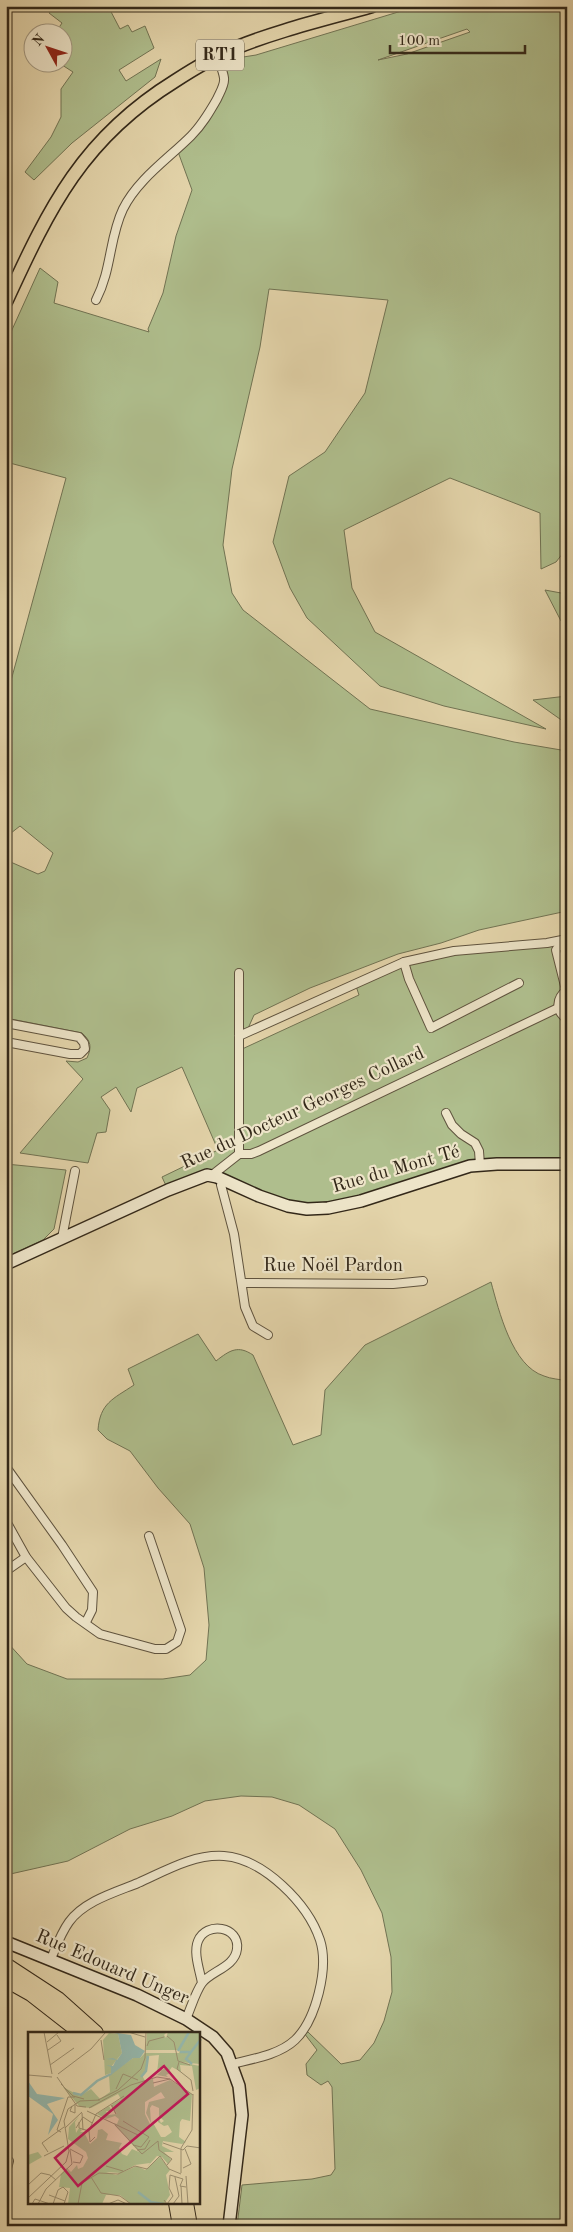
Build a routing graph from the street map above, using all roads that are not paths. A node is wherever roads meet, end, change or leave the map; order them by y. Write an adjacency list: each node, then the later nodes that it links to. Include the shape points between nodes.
1 (372, 6): 2 (main road, RT1, via 261,38)
2 (217, 56): 3 (street, via 224,78 223,88 201,124 134,193 123,209 114,234 104,286); 4 (main road, RT1, via 151,96 113,127 92,150 61,192 38,232)
3 (96, 300)
4 (6, 302)
5 (565, 939): 6 (street, via 454,951); 9 (street, via 556,950)
6 (404, 962): 8 (street, via 431,1028); 13 (street)
7 (239, 973): 13 (street)
8 (520, 983)
9 (567, 990): 10 (street, via 559,998)
10 (558, 1008): 11 (street); 16 (street, Rue du Docteur Georges Collard, via 258,1151)
11 (567, 1019)
12 (6, 1023): 14 (street, via 79,1038 85,1049 80,1054 70,1054)
13 (239, 1036): 16 (street)
14 (6, 1042)
15 (446, 1113): 18 (street, via 452,1125 475,1142)
16 (239, 1154): 20 (street, Rue du Docteur Georges Collard)
17 (567, 1164): 18 (street, Rue du Mont Té)
18 (480, 1166): 21 (street, Rue du Mont Té, via 470,1166 361,1201 328,1208 288,1206)
19 (75, 1171): 22 (street)
20 (211, 1176): 21 (street, Rue du Mont Té); 22 (street, Rue du Docteur Georges Collard, via 168,1190)
21 (223, 1180): 25 (street, via 221,1185)
22 (62, 1238): 23 (street, Rue du Docteur Georges Collard)
23 (6, 1264)
24 (423, 1281): 25 (street, Rue Noël Pardon, via 393,1284)
25 (242, 1283): 26 (street, via 245,1307 253,1326)
26 (268, 1335)
27 (6, 1467): 32 (street, via 93,1592 92,1610)
28 (6, 1521): 30 (street)
29 (148, 1536): 32 (street, via 181,1630 177,1642 166,1650 155,1649 100,1634)
30 (26, 1557): 31 (street); 32 (street, via 66,1608)
31 (6, 1571)
32 (86, 1622)
33 (6, 1942): 34 (street, Rue Edouard Unger)
34 (51, 1959): 38 (street, Rue Edouard Unger); 41 (street, via 72,1918 83,1909 192,1859 224,1856 243,1860 264,1870 287,1890 308,1916 320,1940 323,1960 320,1984 310,2019 295,2040 273,2054)
35 (6, 1965): 40 (highway, via 58,1998)
36 (6, 1980): 39 (highway, via 31,1994)
37 (202, 1983): 37 (street, via 234,1958 237,1948 235,1937 225,1929 214,1928 204,1932 198,1940 197,1959); 38 (street)
38 (186, 2019): 41 (street, Rue Edouard Unger, via 213,2037)
39 (80, 2032)
40 (95, 2032)
41 (232, 2064): 48 (street, Rue Edouard Unger, via 239,2086 242,2115)
42 (9, 2161): 43 (street)
43 (6, 2172)
44 (176, 2204): 46 (highway)
45 (186, 2204): 47 (highway)
46 (180, 2226)
47 (190, 2226)
48 (229, 2226)

